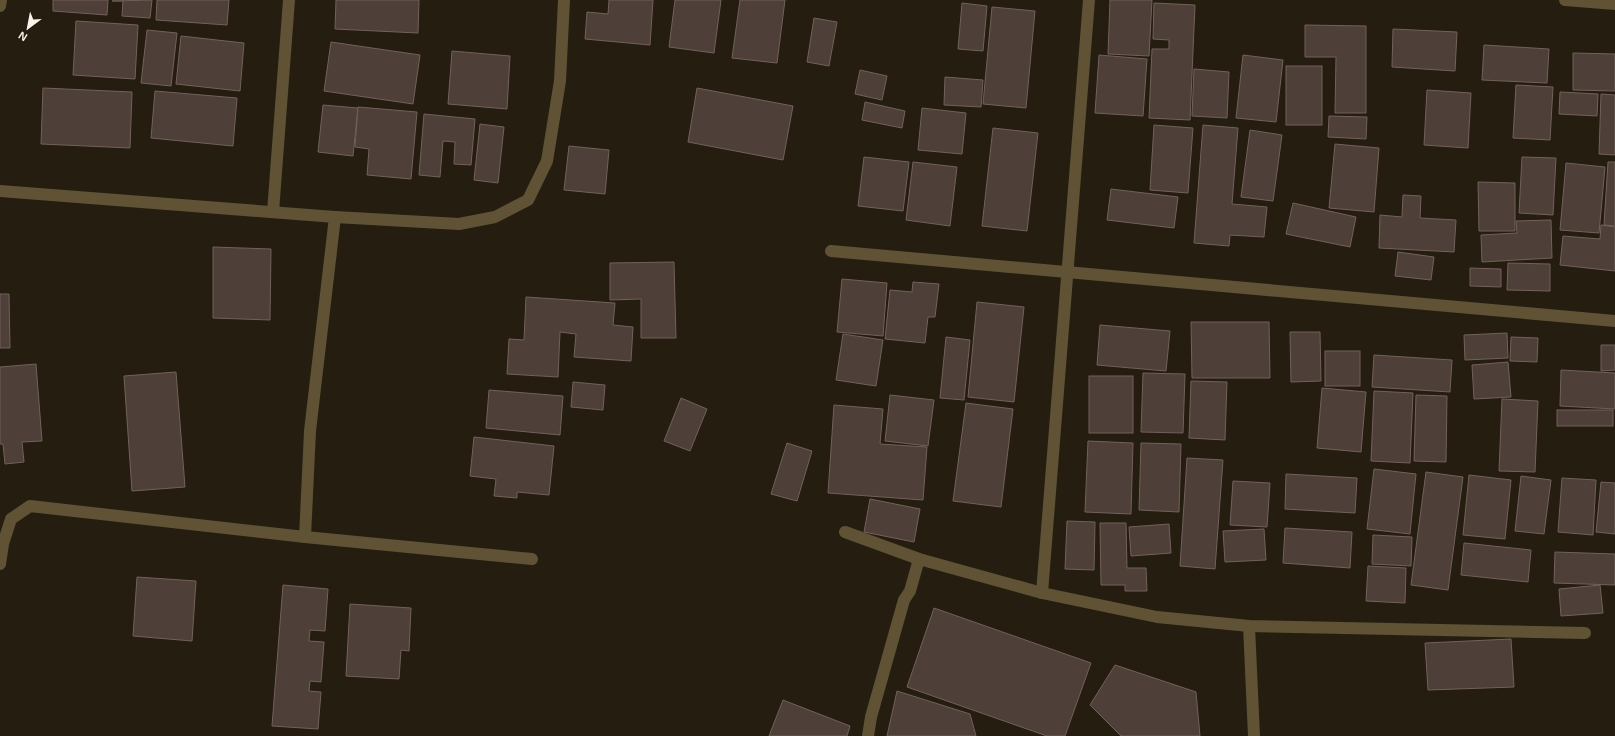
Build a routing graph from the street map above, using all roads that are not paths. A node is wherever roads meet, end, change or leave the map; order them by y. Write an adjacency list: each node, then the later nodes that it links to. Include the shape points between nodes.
1 (1, 0): 7 (street)
2 (289, 0): 9 (street)
3 (564, 0): 10 (street, via 560,81 547,161 528,200 495,217 459,224)
4 (1089, 0): 12 (street)
5 (1565, 0): 6 (street)
6 (1615, 4)
7 (0, 6)
8 (0, 191): 9 (street)
9 (273, 212): 10 (street)
10 (335, 217): 15 (street, via 310,431)
11 (831, 251): 12 (street)
12 (1067, 273): 13 (street); 19 (street)
13 (1615, 321)
14 (845, 532): 17 (street)
15 (305, 537): 16 (street); 18 (street, via 30,506 11,519)
16 (532, 559)
17 (919, 559): 19 (street); 22 (street, via 910,591 904,600)
18 (0, 564)
19 (1042, 593): 20 (street, via 1157,617)
20 (1249, 626): 21 (street); 23 (street)
21 (1585, 633)
22 (868, 736)
23 (1254, 736)

